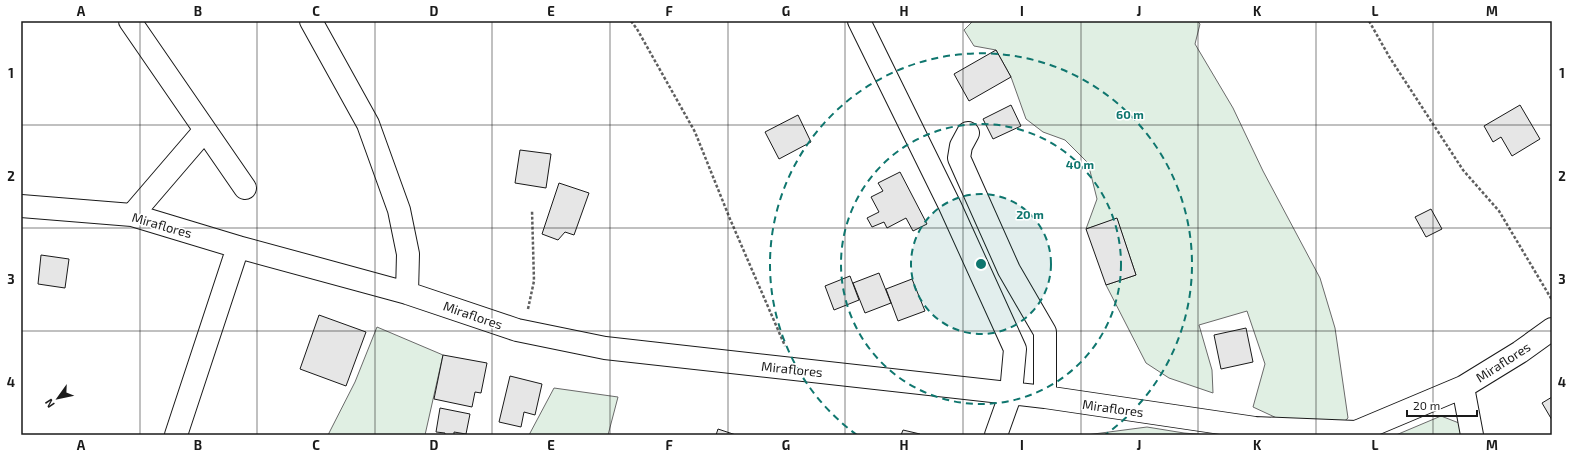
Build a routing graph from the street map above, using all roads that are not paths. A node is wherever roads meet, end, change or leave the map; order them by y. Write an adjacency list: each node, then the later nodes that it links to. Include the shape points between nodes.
1 (130, 21): 4 (street)
2 (311, 21): 10 (street, via 368,124 399,210 408,254)
3 (860, 21): 13 (street, via 950,206 1015,348)
4 (205, 130): 6 (street); 8 (street)
5 (968, 133): 14 (street, via 959,158 1009,270 1045,332)
6 (245, 188)
7 (21, 206): 8 (street, Miraflores)
8 (132, 215): 9 (street, Miraflores)
9 (238, 247): 10 (street, Miraflores); 15 (street)
10 (406, 292): 13 (street, Miraflores, via 517,330 605,348)
11 (1552, 329): 12 (street, Miraflores)
12 (1463, 387): 14 (street, Miraflores, via 1356,432 1255,428); 17 (street)
13 (1011, 393): 14 (street, Miraflores); 16 (street)
14 (1045, 397)
15 (176, 435)
16 (996, 435)
17 (1472, 435)

